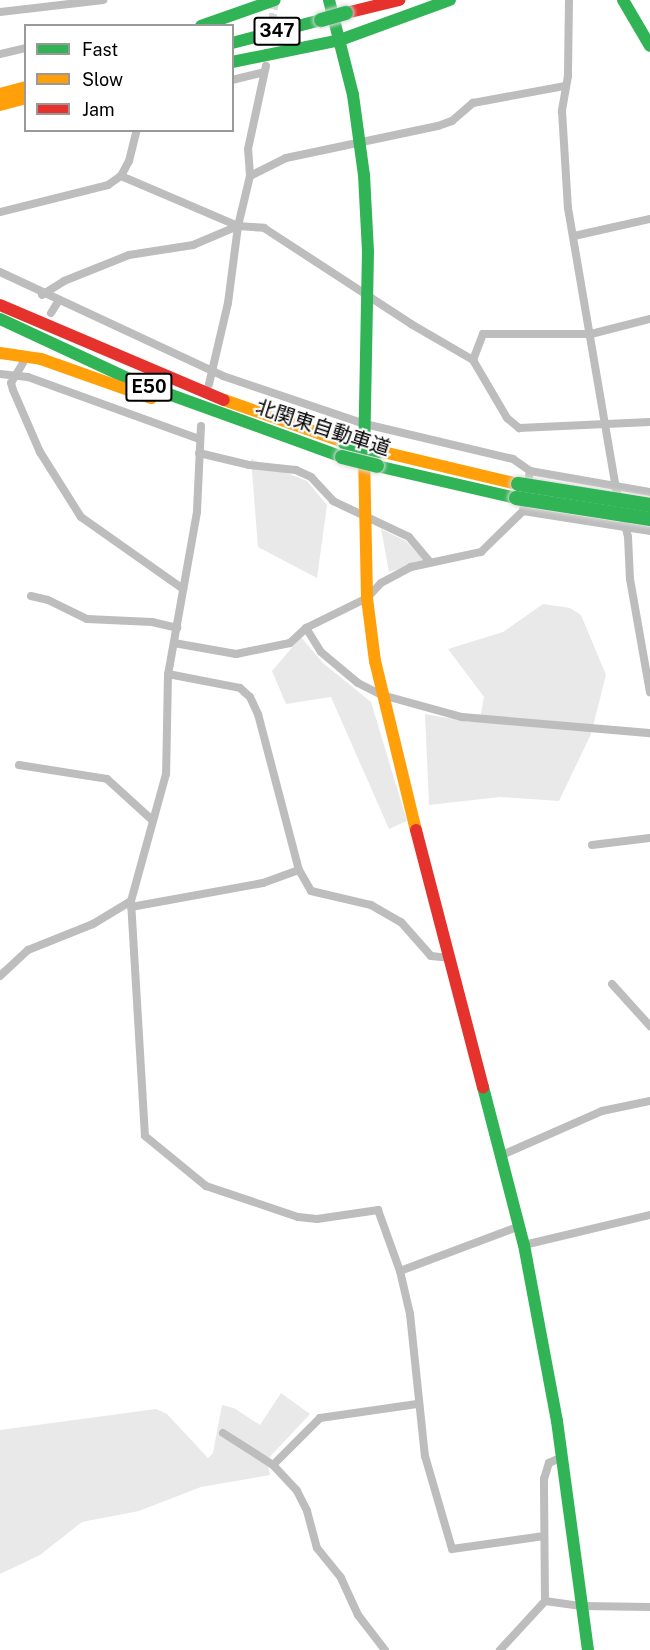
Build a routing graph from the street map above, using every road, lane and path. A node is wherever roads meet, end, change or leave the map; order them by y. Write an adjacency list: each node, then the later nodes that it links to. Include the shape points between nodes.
1 (103, 0): 10 (street)
2 (274, 0): 12 (main road)
3 (328, 0): 14 (main road)
4 (368, 0): 9 (main road, 347)
5 (399, 0): 9 (main road, 347)
6 (450, 0): 14 (main road)
7 (569, 0): 21 (street)
8 (623, 0): 16 (main road)
9 (345, 10): 11 (main road, 347)
10 (0, 12)
11 (320, 16): 13 (main road, 347); 15 (main road, 347)
12 (207, 24)
13 (234, 36)
14 (340, 40): 19 (main road); 27 (main road)
15 (234, 42)
16 (650, 46)
17 (24, 48): 18 (street)
18 (0, 54)
19 (234, 62)
20 (234, 79): 29 (street, via 264,69 248,149)
21 (565, 86): 27 (street, via 473,103 452,121); 33 (street, via 563,136)
22 (24, 93): 24 (main road)
23 (24, 93): 25 (main road)
24 (0, 94)
25 (0, 105)
26 (136, 132): 28 (street)
27 (362, 143): 29 (street, via 286,158); 37 (main road)
28 (121, 176): 30 (street, via 108,185); 32 (street)
29 (250, 176): 32 (street)
30 (0, 212)
31 (650, 219): 33 (street)
32 (238, 226): 35 (street, via 193,245 129,255 64,281); 37 (street, via 264,228); 48 (street, via 228,303)
33 (574, 236): 43 (street)
34 (0, 272): 35 (street)
35 (42, 295): 38 (street)
36 (0, 296): 47 (main road)
37 (367, 296): 45 (street); 53 (main road)
38 (58, 302): 40 (street); 48 (street)
39 (0, 305): 47 (main road, 北関東自動車道 / E50)
40 (51, 313)
41 (0, 319): 57 (main road, 北関東自動車道 / E50, via 92,364)
42 (650, 319): 43 (street)
43 (591, 334): 45 (street, via 483,334); 55 (street)
44 (0, 353): 57 (main road, via 41,359 228,425)
45 (473, 360): 55 (street, via 507,418 519,428)
46 (23, 363): 50 (street)
47 (144, 370): 61 (main road, 北関東自動車道 / E50, bridge, via 235,406 344,442)
48 (212, 372): 51 (street); 53 (street)
49 (0, 374): 50 (street)
50 (16, 375): 56 (street); 70 (street, via 11,383 28,426 81,517)
51 (209, 384)
52 (650, 422): 55 (street)
53 (365, 424): 59 (street, via 513,459); 65 (main road)
54 (201, 426): 56 (street)
55 (608, 426): 60 (street)
56 (199, 439): 58 (street)
57 (303, 443): 61 (main road, 北関東自動車道 / E50, bridge, via 377,466)
58 (199, 453): 65 (street, via 249,465 296,470 311,477 333,501); 70 (street, via 196,512)
59 (530, 471): 60 (street); 64 (street)
60 (616, 488): 62 (street); 67 (street)
61 (517, 491): 63 (main road, 北関東自動車道 / E50, bridge); 66 (main road, 北関東自動車道 / E50, bridge)
62 (650, 492)
63 (650, 504)
64 (523, 511): 67 (street); 69 (street, via 481,552)
65 (363, 513): 69 (street, via 409,537); 72 (main road)
66 (650, 519)
67 (626, 528): 68 (street); 77 (street)
68 (650, 531)
69 (430, 562): 72 (street, via 381,583)
70 (183, 588): 73 (street)
71 (31, 596): 73 (street, via 48,600 87,620 152,622)
72 (367, 598): 74 (street); 78 (main road)
73 (177, 628): 75 (street)
74 (306, 628): 75 (street, via 290,643 256,652 226,653); 78 (street, via 321,652 358,683)
75 (174, 643): 76 (street)
76 (168, 674): 81 (street, via 166,774); 84 (street, via 240,688 250,697 258,714)
77 (650, 692)
78 (382, 695): 79 (street, via 472,719); 86 (main road)
79 (650, 733)
80 (19, 765): 81 (street, via 107,779)
81 (152, 820): 85 (street)
82 (650, 838): 83 (street)
83 (592, 845)
84 (299, 870): 85 (street, via 262,883); 86 (street, via 316,894 370,905 401,922 431,956)
85 (131, 904): 87 (street, via 28,951); 95 (street, via 145,1136 206,1186 298,1217 317,1219 378,1210)
86 (449, 957): 91 (main road)
87 (0, 976)
88 (612, 984): 89 (street)
89 (650, 1026)
90 (650, 1101): 91 (street, via 602,1111)
91 (502, 1155): 93 (main road)
92 (650, 1215): 94 (street)
93 (520, 1226): 94 (main road); 95 (street)
94 (524, 1245): 98 (main road)
95 (400, 1271): 96 (street, via 410,1314)
96 (417, 1404): 99 (street, via 320,1418); 100 (street, via 426,1456 452,1549)
97 (223, 1433): 99 (street)
98 (562, 1457): 100 (street, via 553,1459 546,1468); 102 (main road)
99 (273, 1465): 104 (street, via 297,1491 317,1548 341,1578 358,1615)
100 (544, 1536): 101 (street)
101 (545, 1601): 102 (street); 105 (street)
102 (582, 1606): 103 (street); 106 (main road)
103 (650, 1607)
104 (385, 1650)
105 (500, 1650)
106 (588, 1650)

